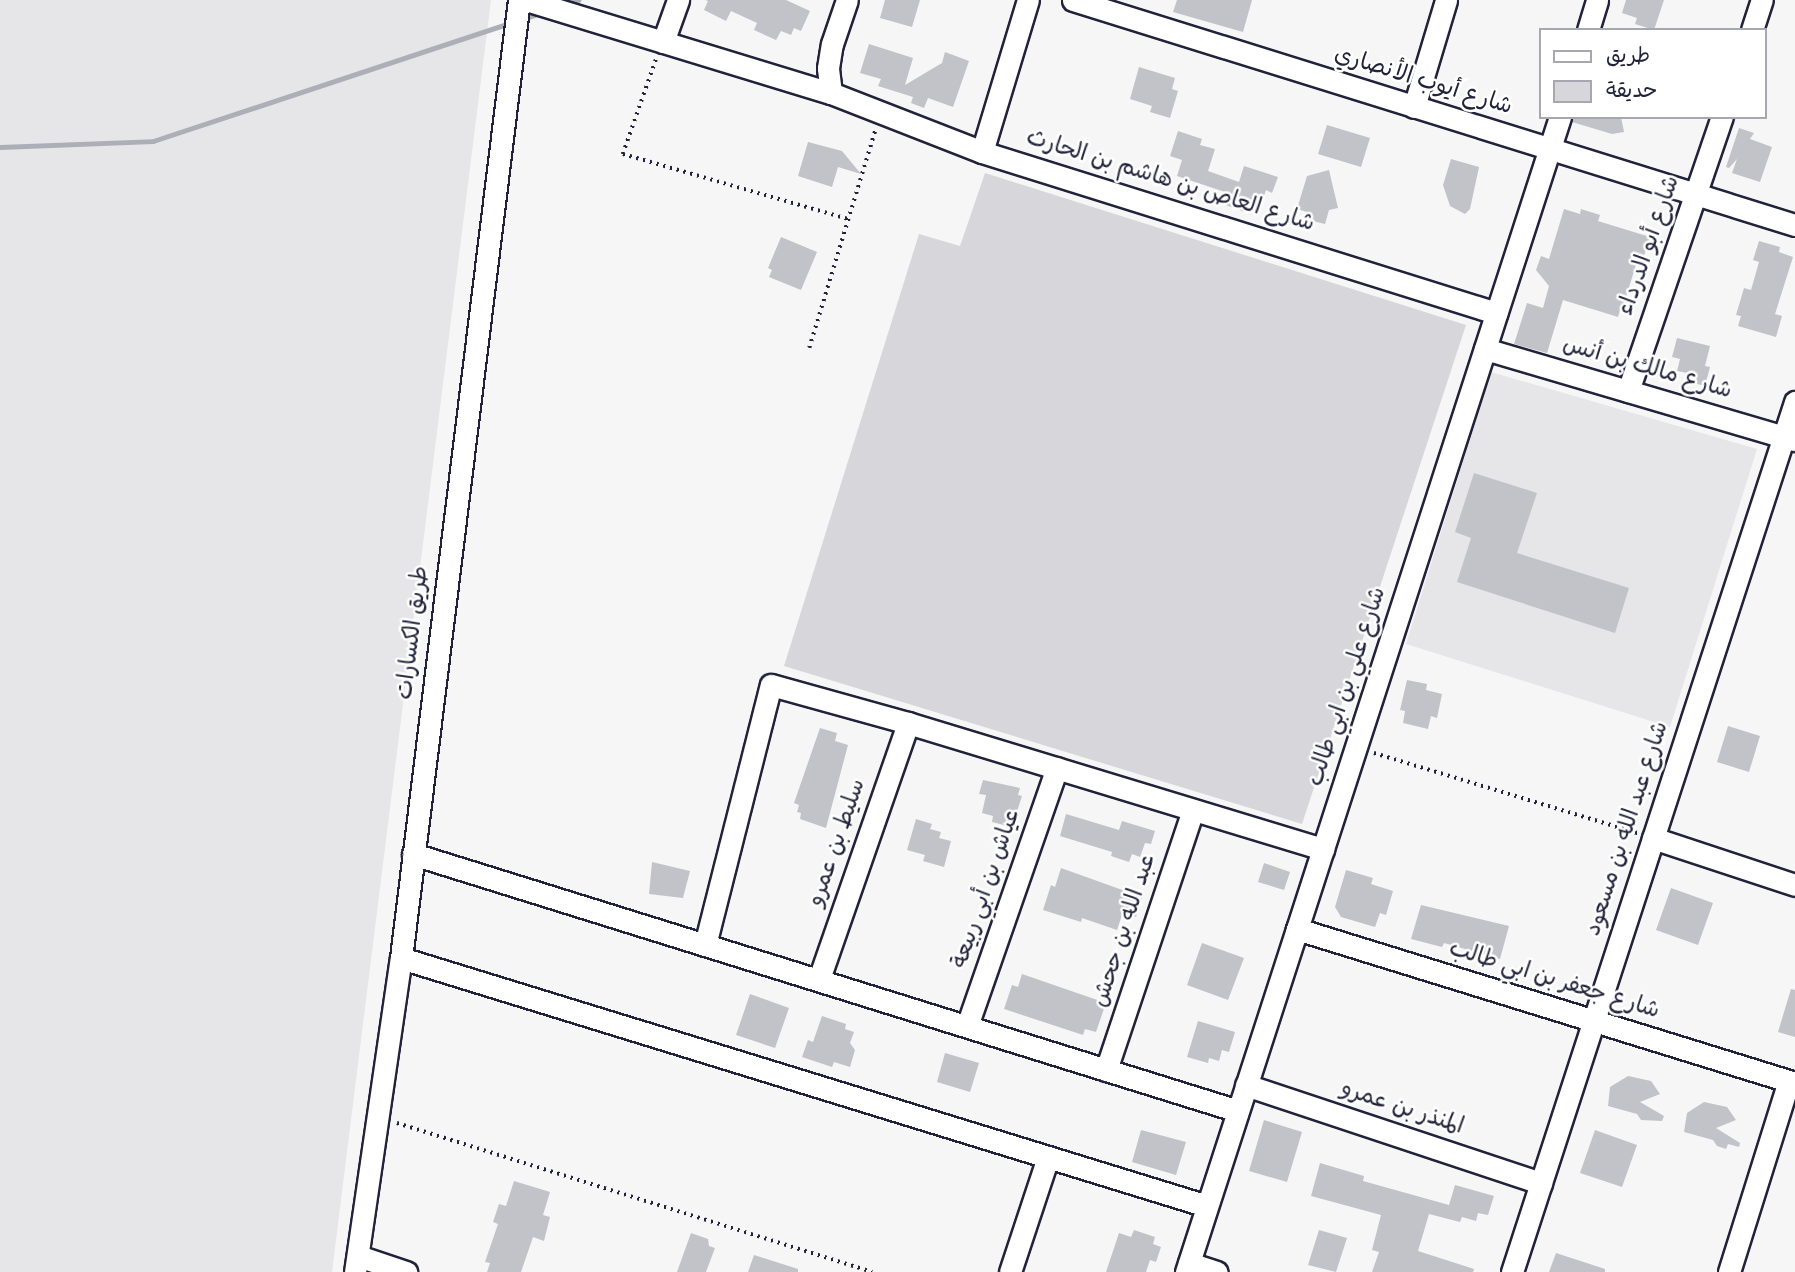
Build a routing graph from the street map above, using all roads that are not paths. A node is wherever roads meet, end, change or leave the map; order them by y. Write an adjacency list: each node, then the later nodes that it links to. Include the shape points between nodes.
1 (520, 0): 32 (street, طريق الكسارات)
2 (526, 0): 13 (street, شارع العاص بن هاشم بن الحارث)
3 (678, 0): 13 (street)
4 (846, 0): 14 (street, via 828,68)
5 (1028, 0): 19 (street)
6 (1073, 0): 10 (street, شارع أيوب الأنصاري)
7 (1446, 0): 15 (street)
8 (1598, 0): 11 (street)
9 (1762, 0): 12 (street)
10 (1117, 6): 15 (street, شارع أيوب الأنصاري)
11 (1589, 28)
12 (1753, 28)
13 (663, 42): 14 (street, شارع العاص بن هاشم بن الحارث)
14 (831, 93): 19 (street, شارع العاص بن هاشم بن الحارث)
15 (1414, 107): 18 (street, شارع أيوب الأنصاري)
16 (1559, 119): 18 (street, شارع علي بن ابي طالب)
17 (1721, 119): 20 (street, شارع أبو الدرداء)
18 (1549, 149): 20 (street, شارع أيوب الأنصاري); 22 (street, شارع علي بن ابي طالب)
19 (982, 152): 22 (street, شارع العاص بن هاشم بن الحارث)
20 (1696, 194): 21 (street, شارع أيوب الأنصاري); 24 (street, شارع أبو الدرداء)
21 (1795, 225)
22 (1496, 313): 23 (street, شارع علي بن ابي طالب)
23 (1485, 349): 24 (street, شارع مالك بن أنس); 31 (street, شارع علي بن ابي طالب)
24 (1628, 391): 26 (street, شارع مالك بن أنس)
25 (1795, 401): 26 (street, شارع عبد الله بن مسعود)
26 (1789, 438): 30 (street, شارع عبد الله بن مسعود)
27 (908, 723): 28 (street); 35 (street, via 771,685); 37 (street, سليط بن عمرو)
28 (1057, 768): 29 (street); 39 (street, عياش بن أبي ربيعة)
29 (1193, 810): 31 (street); 40 (street, عبد الله بن جحش)
30 (1653, 838): 33 (street); 38 (street, شارع عبد الله بن مسعود)
31 (1323, 849): 34 (street, شارع علي بن ابي طالب)
32 (413, 854): 35 (street); 36 (street, طريق الكسارات)
33 (1795, 885)
34 (1297, 929): 38 (street, شارع جعفر بن ابي طالب); 42 (street, شارع علي بن ابي طالب)
35 (705, 945): 37 (street)
36 (401, 958): 44 (street); 47 (street, طريق الكسارات)
37 (819, 979): 39 (street)
38 (1594, 1021): 41 (street, شارع جعفر بن ابي طالب); 45 (street, شارع عبد الله بن مسعود)
39 (967, 1026): 40 (street)
40 (1106, 1070): 43 (street)
41 (1792, 1082): 53 (street)
42 (1246, 1085): 43 (street, شارع علي بن ابي طالب); 45 (street, المنذر بن عمرو)
43 (1238, 1111): 46 (street, شارع علي بن ابي طالب)
44 (1048, 1157): 46 (street); 50 (street)
45 (1541, 1183): 52 (street, شارع عبد الله بن مسعود)
46 (1207, 1206): 48 (street, شارع علي بن ابي طالب)
47 (356, 1264): 49 (street)
48 (1187, 1267): 51 (street)
49 (406, 1272)
50 (1010, 1272)
51 (1217, 1272)
52 (1512, 1272)
53 (1729, 1272)

